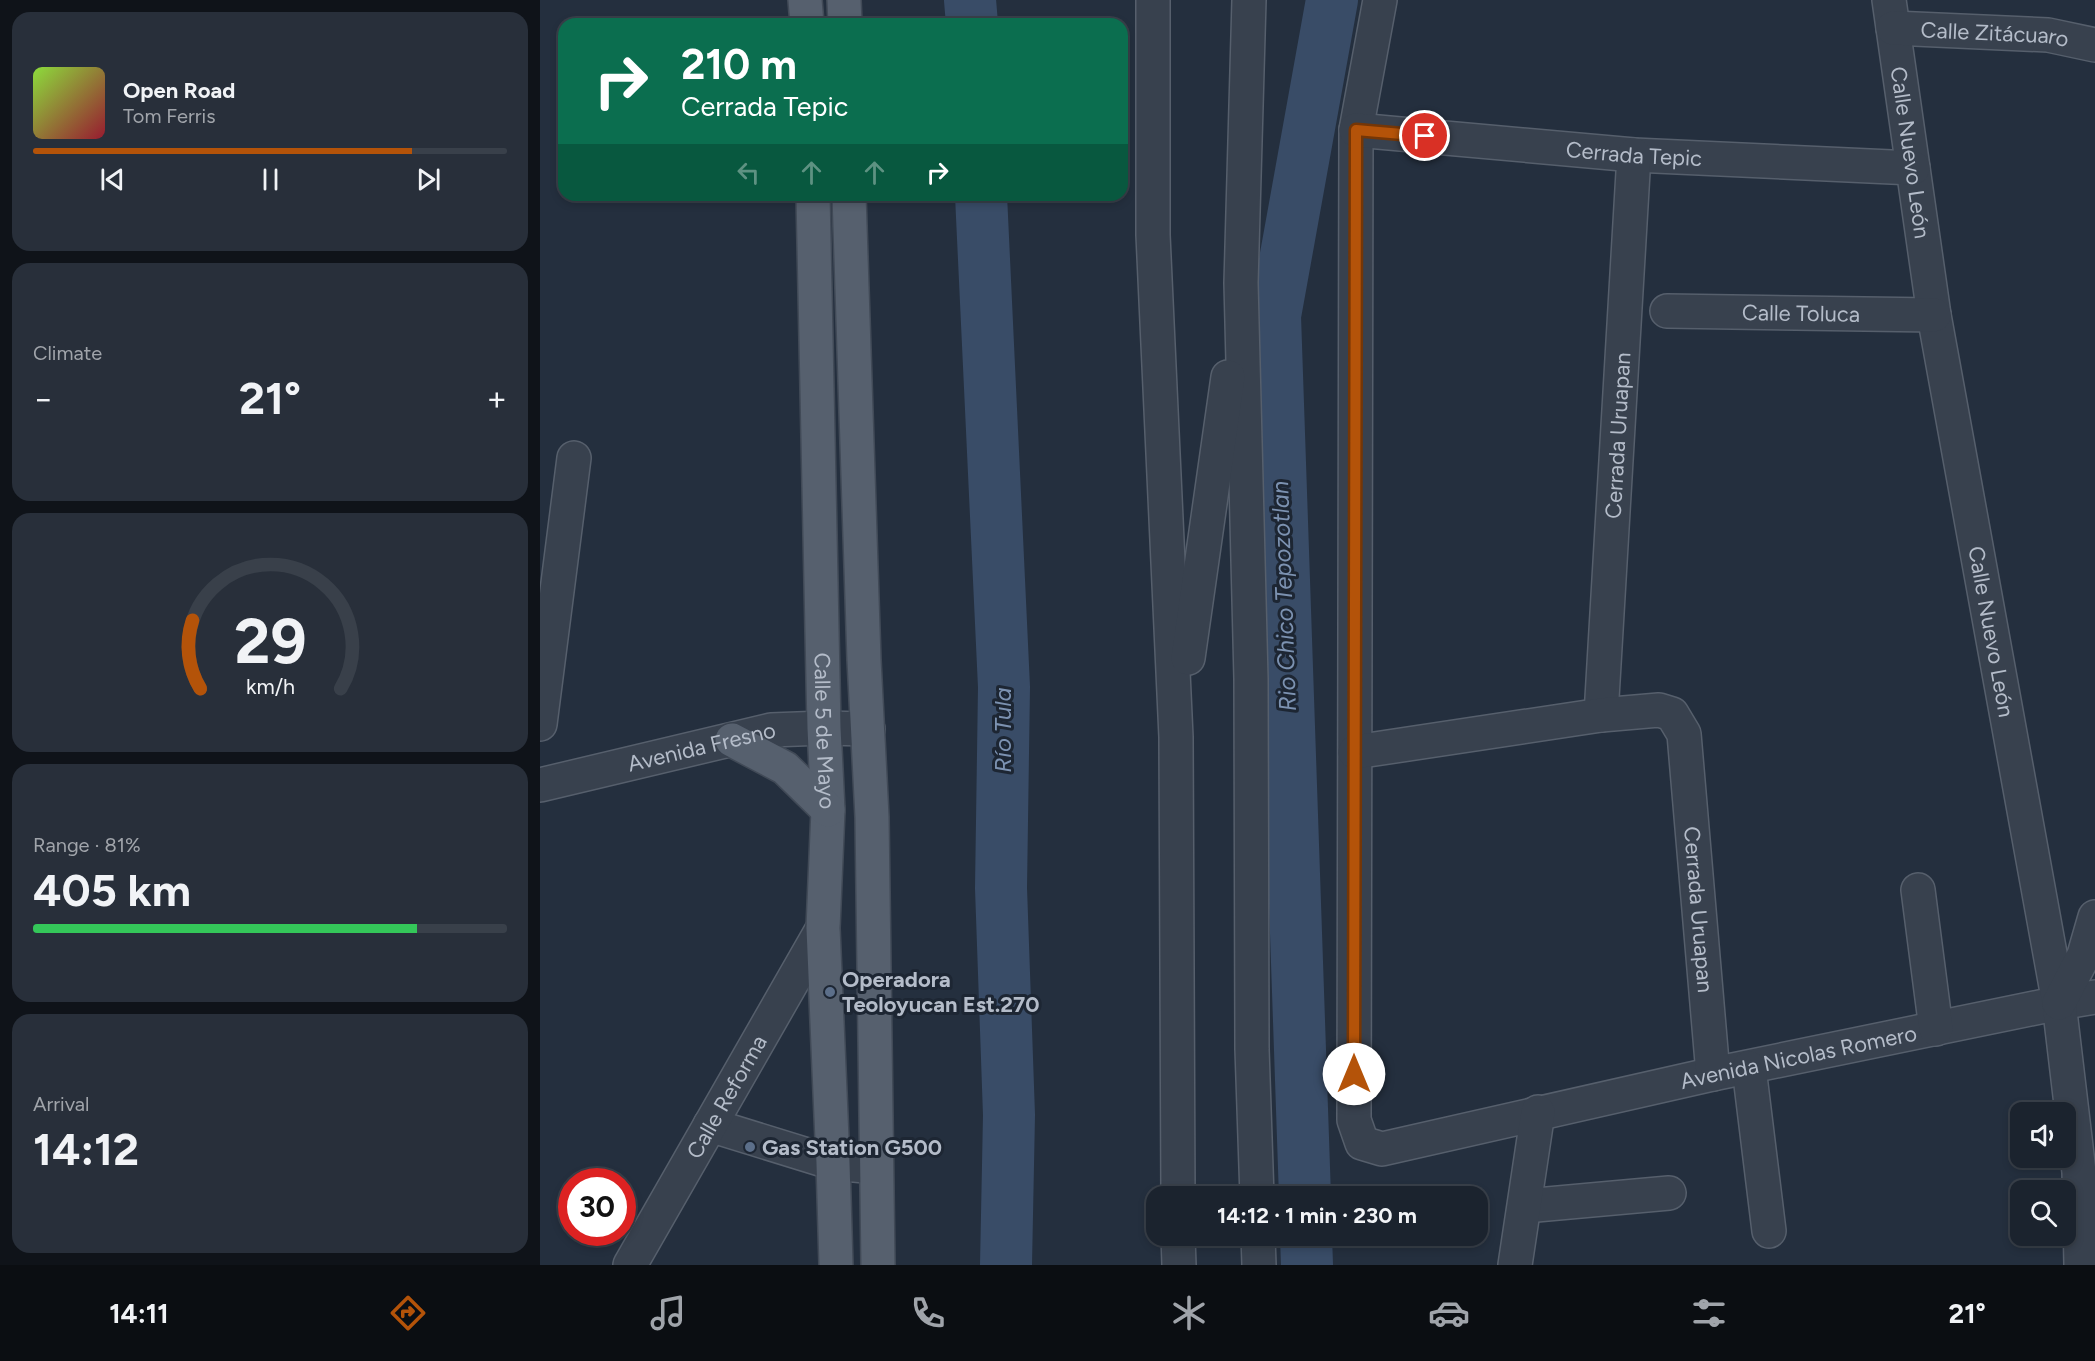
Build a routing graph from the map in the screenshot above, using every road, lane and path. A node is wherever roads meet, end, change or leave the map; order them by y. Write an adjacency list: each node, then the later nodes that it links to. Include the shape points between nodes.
1 (805, 0): 7 (main road)
2 (844, 0): 8 (main road)
3 (1153, 0): 23 (street, via 1153,235)
4 (1249, 0): 15 (street)
5 (1380, 0): 10 (street)
6 (1891, 14): 9 (street, Calle Zitácuaro); 12 (street, Calle Nuevo León)
7 (806, 18)
8 (845, 18)
9 (2095, 45)
10 (1356, 130): 11 (street, Cerrada Tepic); 25 (street)
11 (1634, 155): 12 (street, Cerrada Tepic); 19 (street, Cerrada Uruapan)
12 (1913, 168): 17 (street, Calle Nuevo León)
13 (813, 201): 21 (main road, Calle 5 de Mayo)
14 (849, 201): 22 (main road, Calle 5 de Mayo)
15 (1241, 282): 23 (street); 41 (street, via 1251,679)
16 (1667, 311): 17 (street, Calle Toluca)
17 (1934, 315): 32 (street, Calle Nuevo León)
18 (574, 458): 20 (street)
19 (1601, 715): 25 (street, Cerrada Uruapan); 35 (street, Cerrada Uruapan, via 1659,710 1672,714 1684,734)
20 (540, 724)
21 (824, 728): 22 (street, Avenida Fresno); 24 (street, Avenida Fresno, via 771,730); 27 (main road, Calle 5 de Mayo)
22 (868, 729): 39 (main road, Calle 5 de Mayo)
23 (1176, 737): 40 (street)
24 (732, 740): 26 (street, Avenida Fresno); 27 (main road, via 785,768)
25 (1355, 752): 36 (street, Avenida Nicolas Romero, via 1354,1120 1362,1143 1382,1149)
26 (540, 785)
27 (828, 810): 30 (main road, Calle 5 de Mayo)
28 (1918, 890): 33 (street)
29 (2095, 917): 32 (street, via 2084,955)
30 (822, 928): 37 (street, Calle Reforma); 38 (main road, Calle 5 de Mayo)
31 (2095, 997): 32 (street, Avenida Nicolas Romero)
32 (2060, 1003): 33 (street, Avenida Nicolas Romero); 53 (street, Calle Nuevo León, via 2079,1172)
33 (1936, 1029): 34 (street, Avenida Nicolas Romero)
34 (1749, 1068): 35 (street, Avenida Nicolas Romero); 44 (street)
35 (1713, 1074): 36 (street, Avenida Nicolas Romero)
36 (1538, 1112): 43 (street)
37 (710, 1125): 38 (street); 47 (street, Calle Reforma)
38 (833, 1163): 39 (street); 48 (main road, Calle 5 de Mayo)
39 (876, 1167): 49 (main road, Calle 5 de Mayo)
40 (1178, 1186)
41 (1257, 1186)
42 (1669, 1193): 43 (street)
43 (1525, 1206): 52 (street)
44 (1769, 1232)
45 (1178, 1246): 50 (street)
46 (1258, 1246): 51 (street)
47 (630, 1265)
48 (836, 1265)
49 (878, 1265)
50 (1179, 1265)
51 (1259, 1265)
52 (1515, 1265)
53 (2081, 1265)

